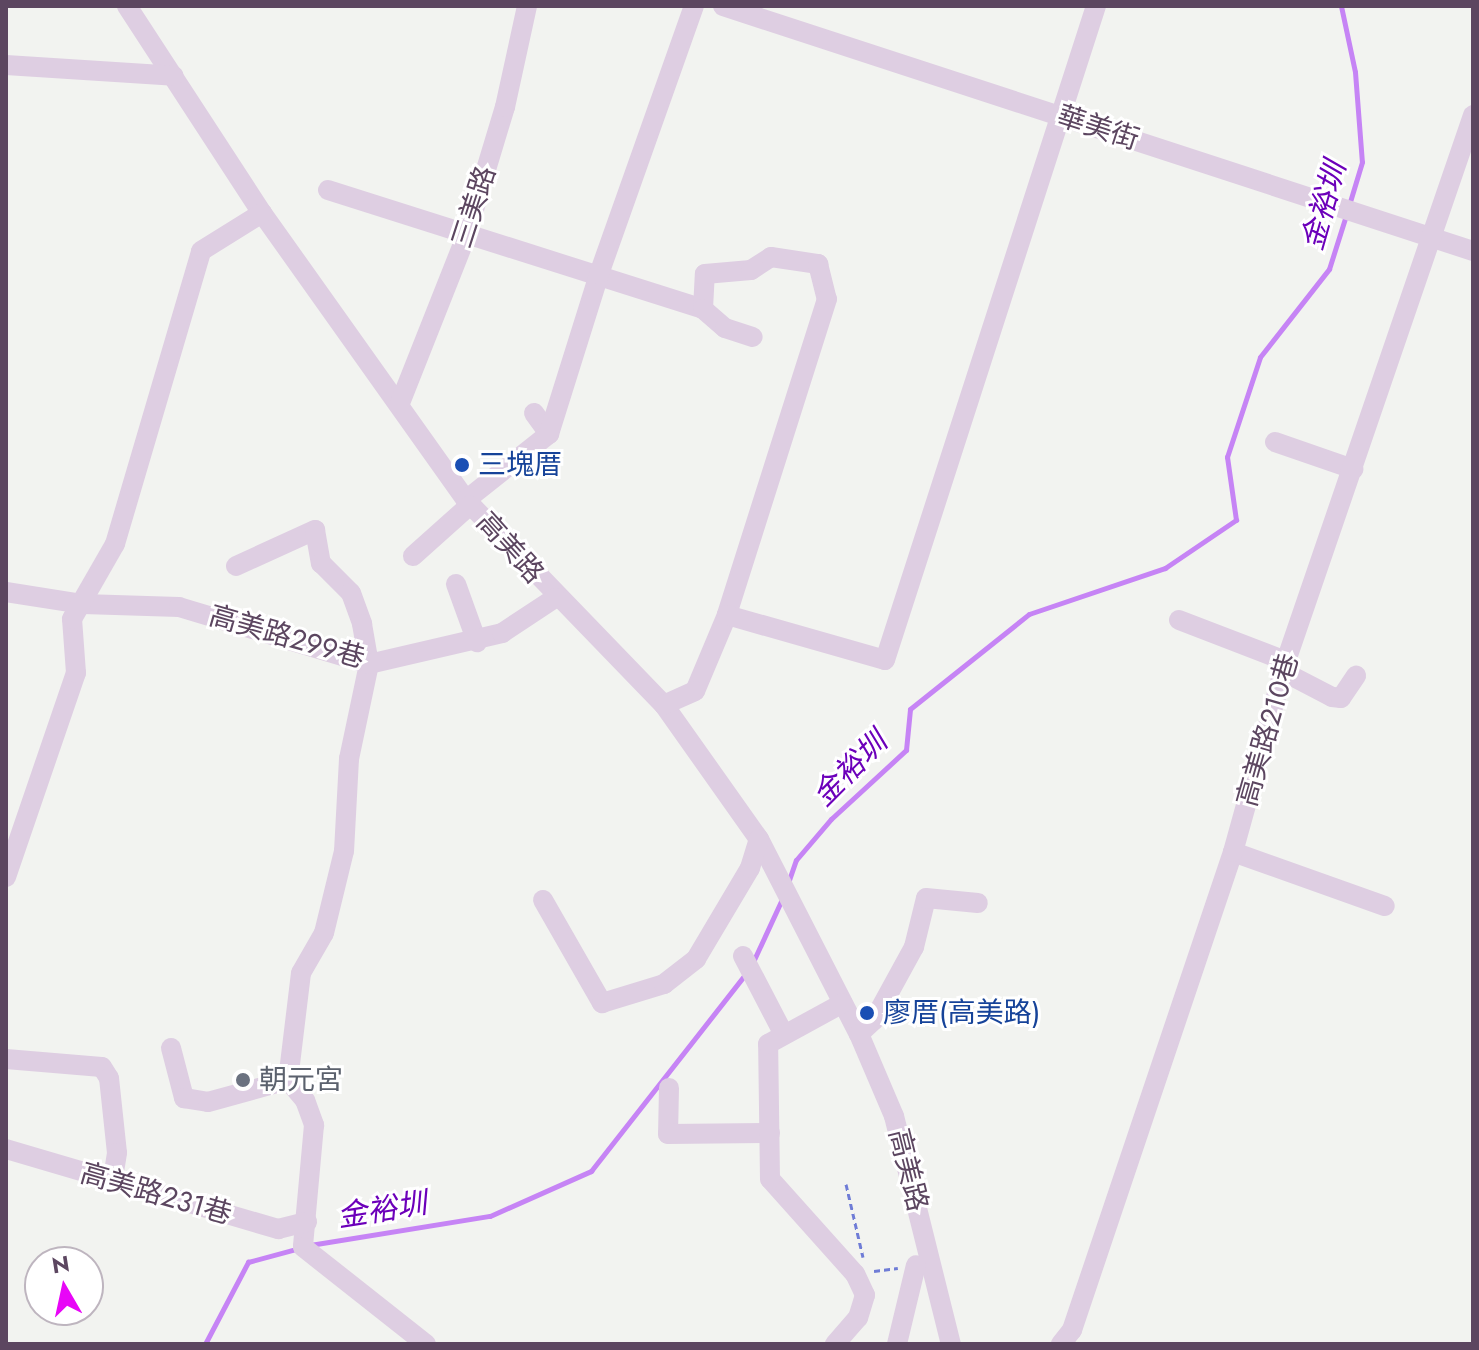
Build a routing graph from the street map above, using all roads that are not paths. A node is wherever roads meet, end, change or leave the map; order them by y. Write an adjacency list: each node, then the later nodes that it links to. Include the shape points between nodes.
1 (127, 6): 7 (street, 高美路)
2 (527, 6): 12 (street, 三美路, via 505,107)
3 (694, 6): 15 (street)
4 (723, 6): 8 (street, 華美街)
5 (1096, 6): 8 (street)
6 (6, 65): 7 (street)
7 (174, 76): 11 (street, 高美路)
8 (1060, 115): 13 (street, 華美街); 30 (street, via 885,660)
9 (1473, 115): 13 (street, 高美路210巷)
10 (328, 190): 12 (street)
11 (262, 213): 18 (street, 高美路); 29 (street, via 201,251 115,544)
12 (466, 236): 15 (street); 18 (street, 三美路)
13 (1434, 238): 14 (street, 華美街); 22 (street, 高美路210巷)
14 (1473, 251)
15 (599, 274): 16 (street); 20 (street)
16 (703, 309): 17 (street, via 725,328); 30 (street, via 705,274 751,270 771,257 818,264 827,299)
17 (753, 337)
18 (400, 403): 23 (street, 高美路)
19 (534, 413): 20 (street)
20 (549, 434): 23 (street)
21 (1275, 442): 22 (street)
22 (1353, 469): 34 (street, 高美路210巷)
23 (468, 503): 24 (street); 28 (street, 高美路)
24 (413, 556)
25 (236, 566): 33 (street, via 315,530 321,563 351,593)
26 (456, 584): 32 (street)
27 (6, 592): 29 (street, 高美路299巷)
28 (555, 598): 32 (street, 高美路299巷, via 502,633); 36 (street, 高美路)
29 (83, 604): 33 (street, 高美路299巷, via 179,607); 39 (street, via 72,619 76,673)
30 (727, 615): 36 (street, via 695,691)
31 (1179, 620): 34 (street)
32 (477, 642): 33 (street, 高美路299巷)
33 (369, 664): 49 (street, via 349,759 344,851 324,933 301,973)
34 (1285, 666): 35 (street, via 1332,697 1341,698); 38 (street, 高美路210巷)
35 (1356, 676)
36 (664, 705): 37 (street, 高美路)
37 (759, 839): 40 (street, via 750,868 696,959 664,984 602,1003); 44 (street, 高美路)
38 (1233, 852): 42 (street); 60 (street, 高美路210巷, via 1072,1330)
39 (6, 877)
40 (543, 900)
41 (978, 903): 46 (street, via 926,898 914,947 874,1020)
42 (1385, 906)
43 (743, 956): 45 (street)
44 (843, 1003): 45 (street); 46 (street, 高美路)
45 (783, 1033): 51 (street, via 768,1044)
46 (859, 1034): 59 (street, 高美路, via 906,1155)
47 (171, 1048): 49 (street, via 184,1098 208,1102)
48 (6, 1059): 53 (street, via 102,1067 109,1078 117,1153)
49 (288, 1080): 54 (street, via 305,1100 314,1125 306,1168)
50 (669, 1088): 51 (street, via 668,1134)
51 (770, 1133): 57 (street, via 770,1179 855,1274 865,1295 858,1318)
52 (6, 1149): 53 (street, 高美路231巷)
53 (112, 1183): 54 (street, 高美路231巷, via 278,1229)
54 (307, 1222): 56 (street, via 303,1247)
55 (916, 1265): 58 (street)
56 (426, 1344)
57 (835, 1344)
58 (897, 1344)
59 (951, 1344)
60 (1061, 1344)

